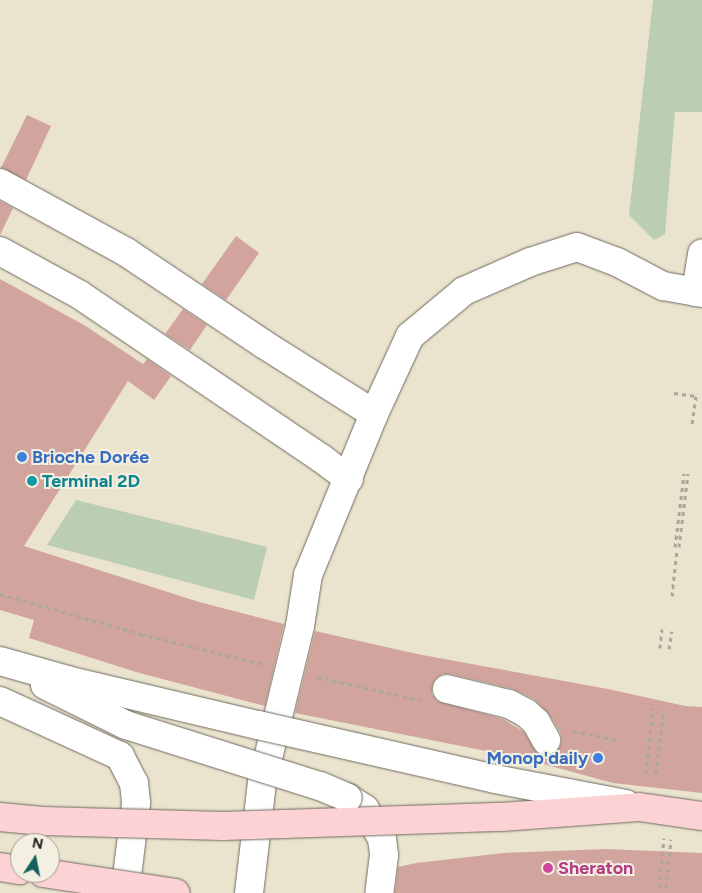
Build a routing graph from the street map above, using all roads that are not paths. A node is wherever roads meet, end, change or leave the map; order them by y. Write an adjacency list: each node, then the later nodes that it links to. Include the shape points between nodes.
1 (0, 183): 5 (lane, via 126,252 265,346)
2 (0, 252): 6 (lane, via 80,294)
3 (702, 253): 4 (lane)
4 (699, 292): 5 (lane, via 663,286 577,247 530,262 464,291 410,336)
5 (374, 414): 6 (lane)
6 (349, 479): 17 (lane, via 308,575 300,626 262,783)
7 (0, 661): 11 (lane, bridge, via 67,680 419,761); 18 (lane, bridge, via 126,725 320,786 348,798 365,809 382,838 384,855)
8 (447, 689): 10 (lane, via 509,704 536,722)
9 (0, 701): 15 (lane, bridge, via 120,756 134,783 136,803)
10 (546, 740)
11 (639, 807): 12 (main road, bridge); 13 (main road, bridge, via 501,818 223,826)
12 (702, 816)
13 (0, 817)
14 (60, 876): 16 (main road, bridge)
15 (125, 893)
16 (175, 893)
17 (249, 893)
18 (379, 893)

